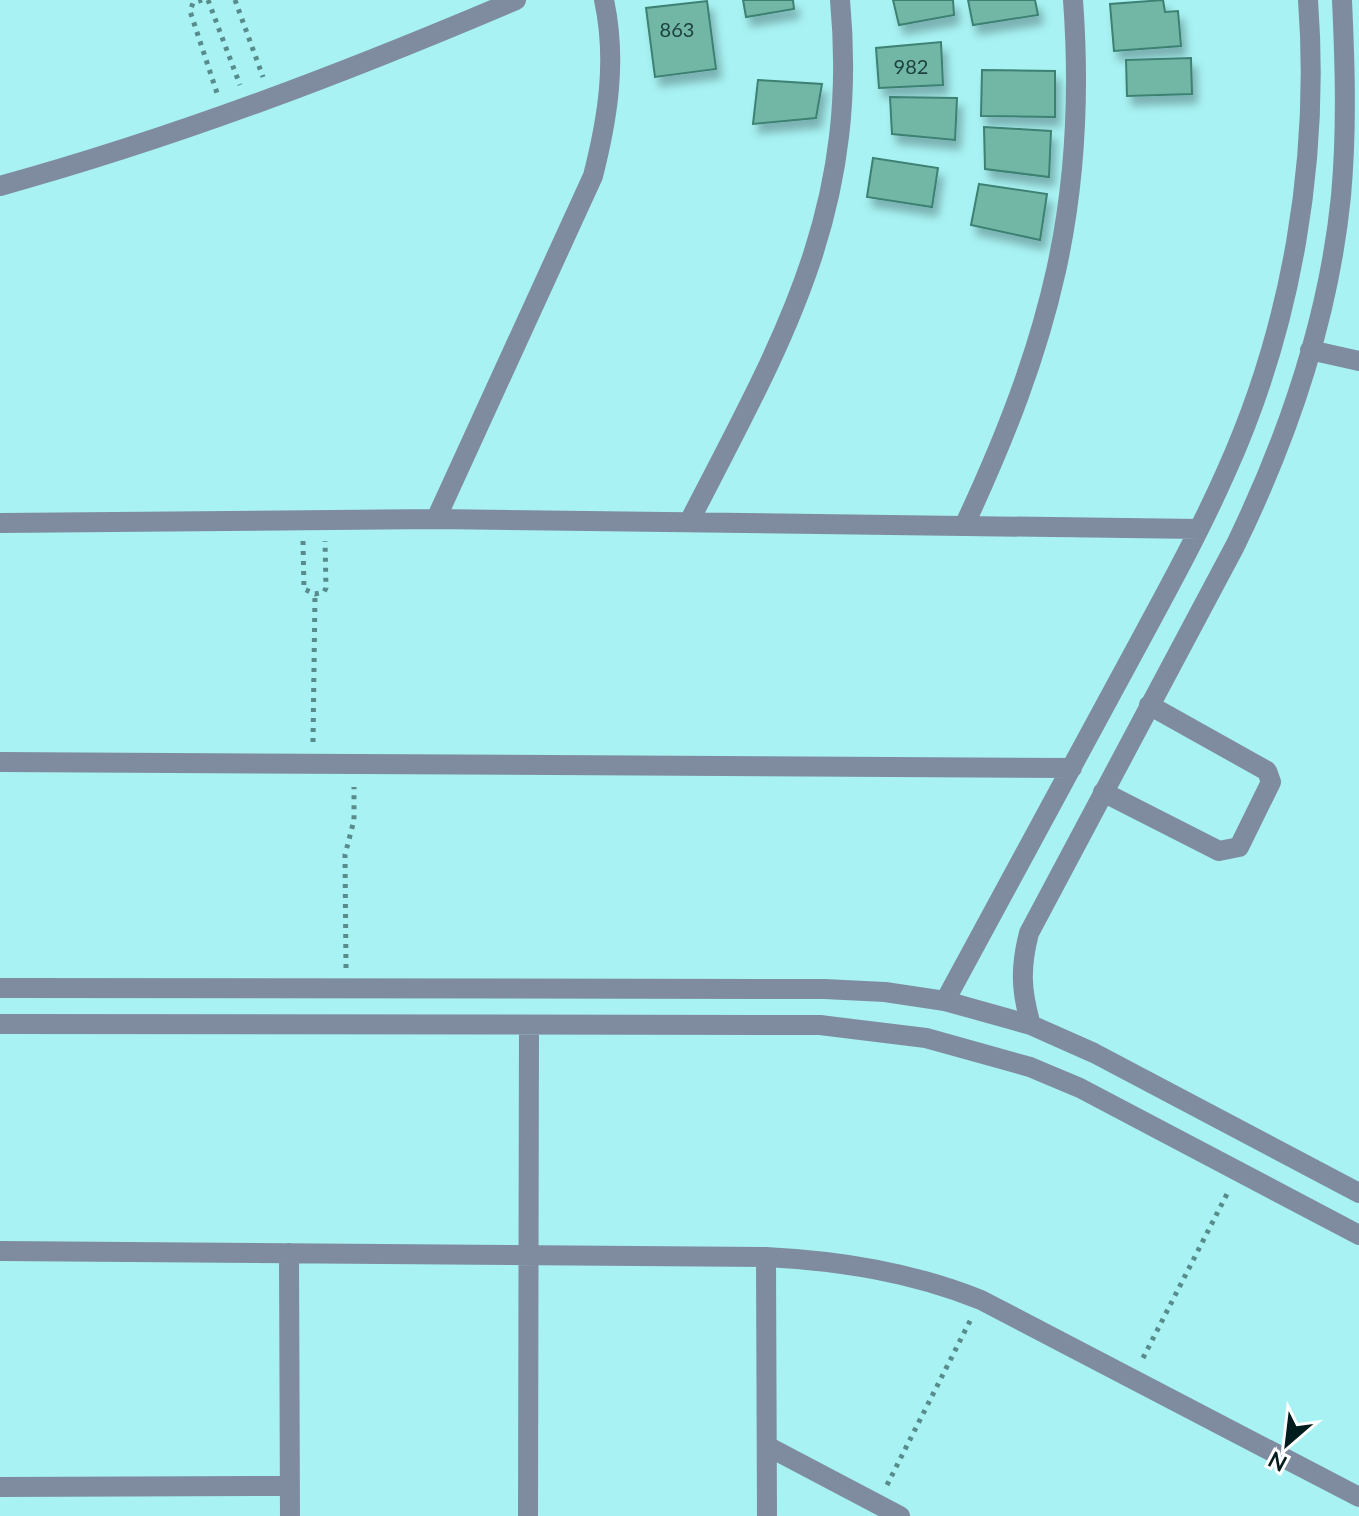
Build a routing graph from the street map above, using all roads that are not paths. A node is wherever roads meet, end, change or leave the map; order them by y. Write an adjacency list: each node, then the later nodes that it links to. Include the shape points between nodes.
1 (516, 0): 7 (street, via 249,109)
2 (604, 0): 11 (street, via 611,71 606,124 593,176)
3 (840, 0): 12 (street, via 843,103 823,229 778,348)
4 (1073, 0): 14 (street, via 1074,157 1056,281 1020,401)
5 (1308, 0): 15 (street, via 1309,134 1290,272 1253,406)
6 (1342, 0): 8 (street)
7 (0, 186)
8 (1350, 201): 9 (street)
9 (1310, 350): 10 (street); 16 (street, via 1266,483)
10 (1359, 361)
11 (436, 519): 12 (street); 13 (street)
12 (689, 522): 14 (street)
13 (0, 523)
14 (964, 526): 15 (street)
15 (1199, 529): 18 (street)
16 (1149, 705): 19 (street); 19 (street, via 1267,771 1271,782 1239,847 1219,851)
17 (0, 762): 18 (street)
18 (1072, 768): 22 (street)
19 (1103, 792): 26 (street, via 1029,933 1020,990)
20 (0, 988): 21 (street)
21 (264, 988): 22 (street, via 824,989); 24 (street)
22 (945, 1001): 26 (street)
23 (0, 1024): 24 (street)
24 (267, 1024): 25 (street)
25 (529, 1025): 28 (street, via 820,1025 926,1038 1017,1063 1080,1088); 31 (street)
26 (1031, 1025): 27 (street)
27 (1359, 1193)
28 (1359, 1235)
29 (0, 1251): 30 (street)
30 (289, 1253): 31 (street); 34 (street)
31 (528, 1255): 32 (street); 38 (street)
32 (766, 1257): 33 (street); 36 (street, via 878,1268 933,1280 1133,1376)
33 (767, 1446): 39 (street); 40 (street)
34 (290, 1486): 35 (street); 37 (street)
35 (0, 1487)
36 (1359, 1497)
37 (290, 1516)
38 (528, 1516)
39 (767, 1516)
40 (900, 1516)

